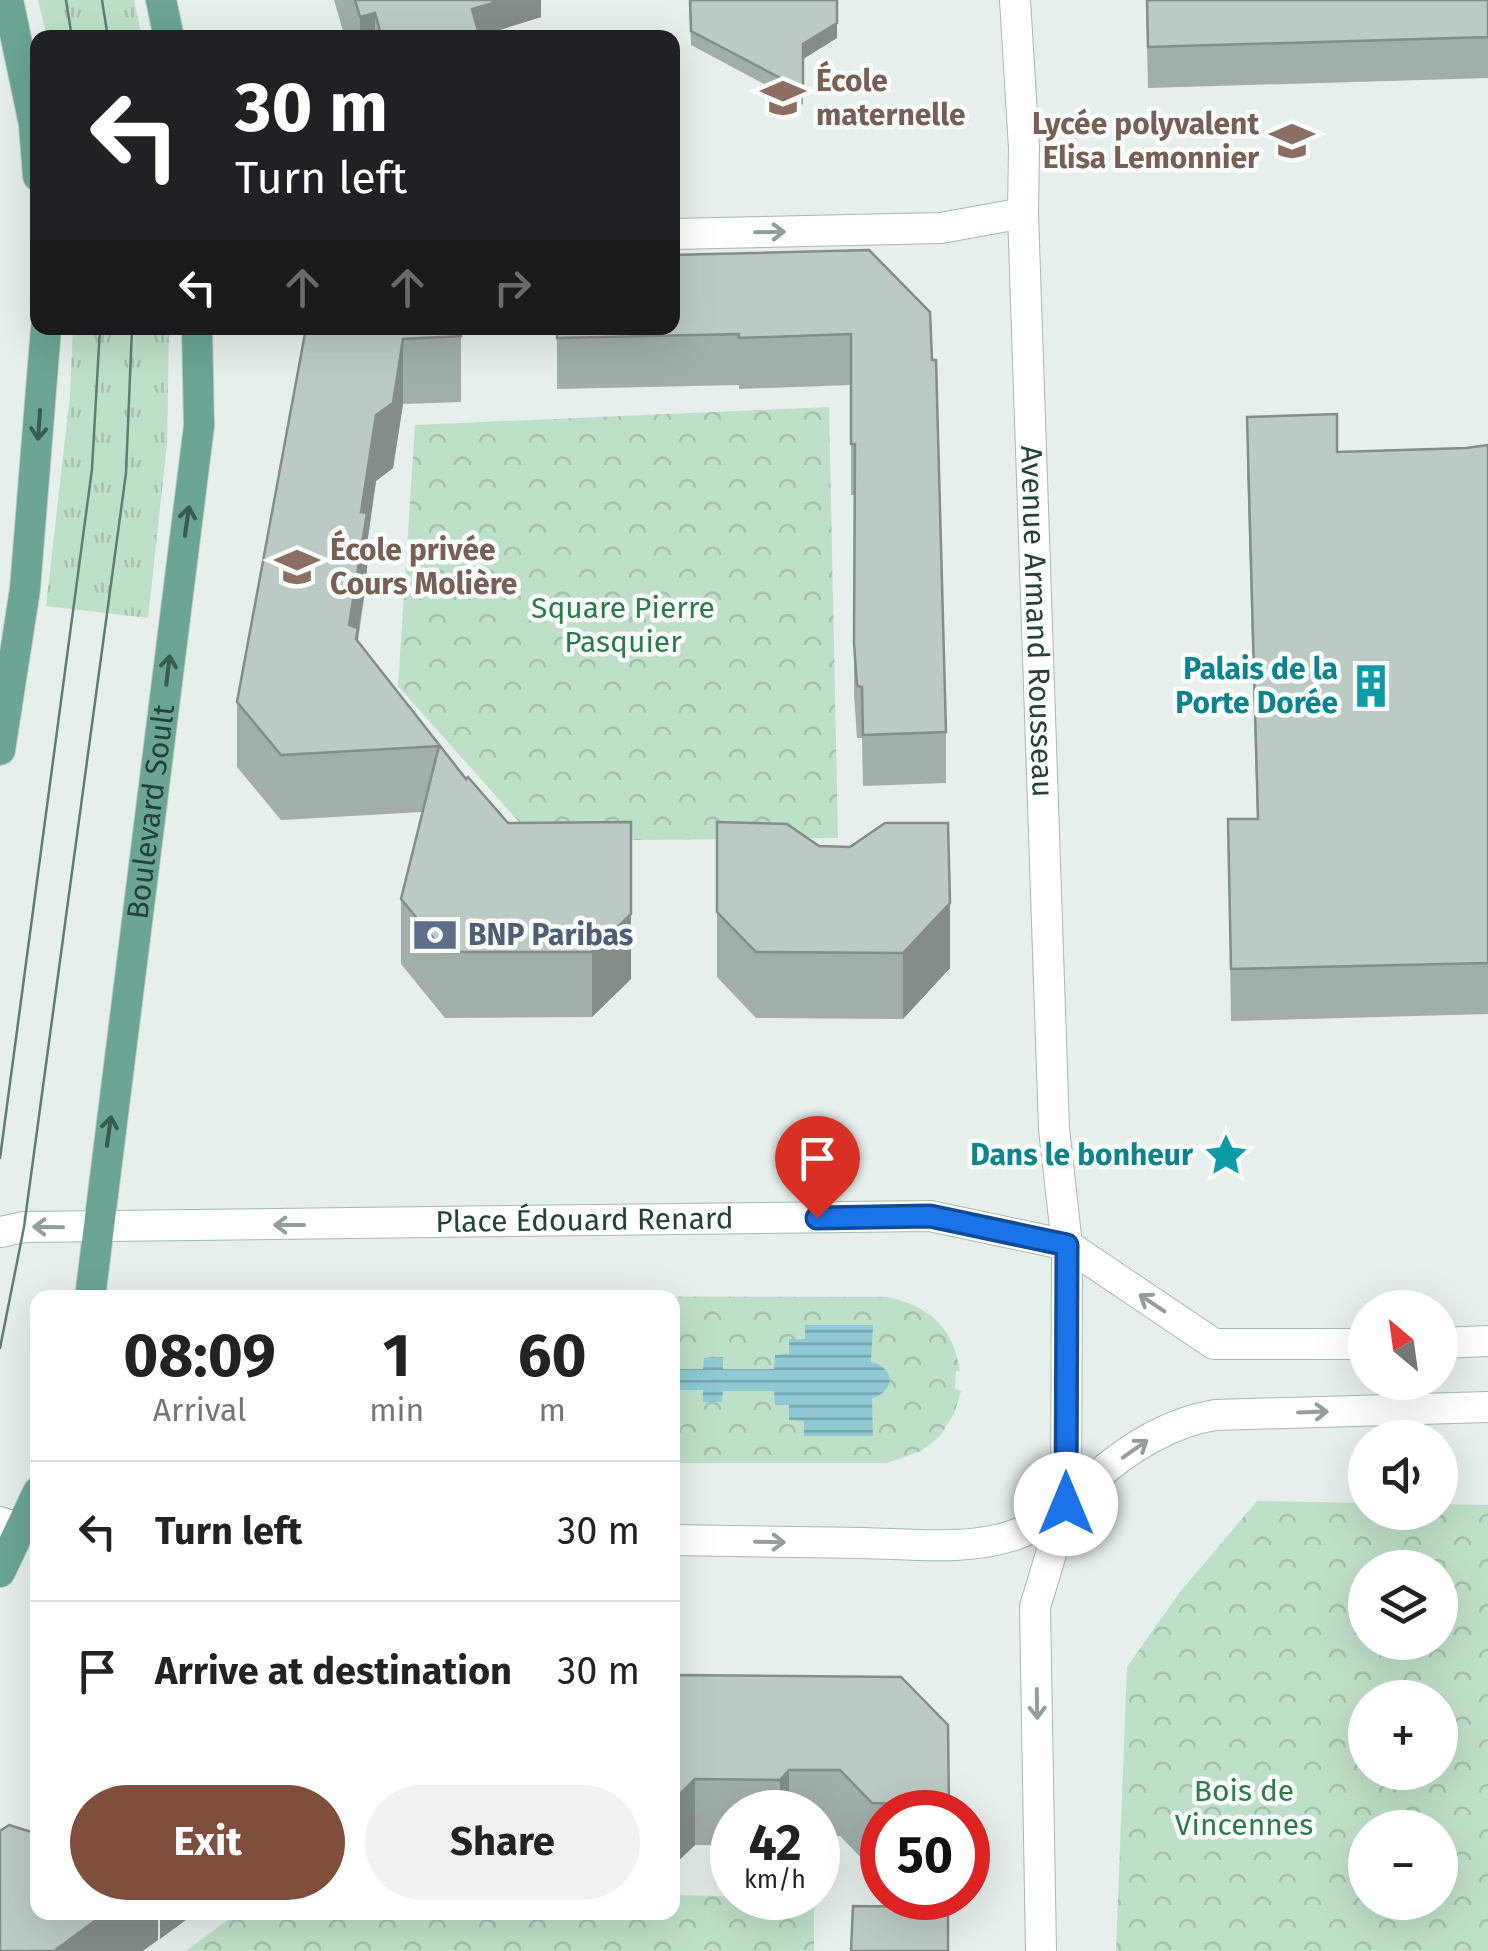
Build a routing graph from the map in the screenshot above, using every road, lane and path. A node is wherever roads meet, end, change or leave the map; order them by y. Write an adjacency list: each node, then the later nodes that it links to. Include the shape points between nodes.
1 (8, 0): 5 (main road)
2 (161, 0): 4 (main road)
3 (1015, 0): 6 (main road, Avenue Armand Rousseau)
4 (167, 30)
5 (30, 105)
6 (1022, 213): 7 (main road, one-way to 6, via 941,228); 13 (main road, Avenue Armand Rousseau, via 1054,1129)
7 (680, 234)
8 (45, 335): 10 (main road, one-way to 10, via 26,588)
9 (197, 335): 11 (main road, Boulevard Soult, one-way to 9, via 200,426)
10 (0, 750)
11 (96, 1228): 12 (main road, Place Édouard Renard, one-way to 12); 13 (main road, Place Édouard Renard, one-way to 11, via 930,1216); 14 (main road, Boulevard Soult)
12 (0, 1232)
13 (1067, 1245): 17 (main road, Place Édouard Renard, one-way to 13, via 1214,1344); 19 (main road)
14 (91, 1290)
15 (1458, 1342): 16 (main road)
16 (1488, 1342)
17 (1348, 1344)
18 (1488, 1407): 19 (main road, one-way to 18, via 1150,1438 1195,1418)
19 (1066, 1504): 21 (main road, one-way to 19, via 986,1542 1022,1532); 23 (main road, one-way to 23, via 1035,1607)
20 (19, 1527): 22 (main road)
21 (680, 1540)
22 (0, 1572)
23 (1041, 1951)

